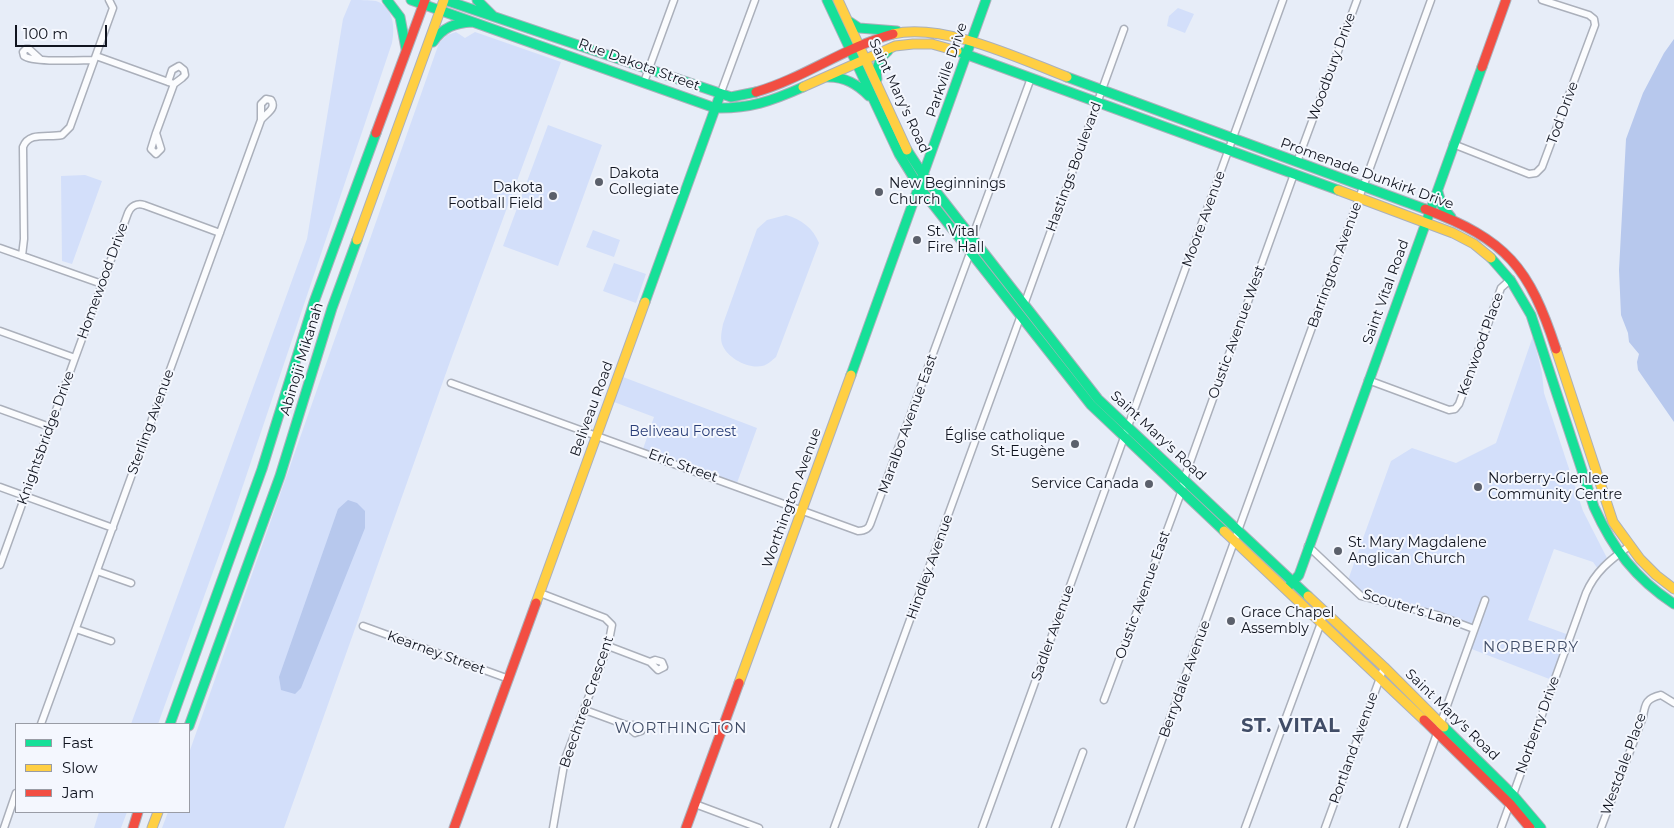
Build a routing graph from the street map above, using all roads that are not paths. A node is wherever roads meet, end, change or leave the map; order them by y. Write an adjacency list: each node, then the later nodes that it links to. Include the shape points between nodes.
1 (387, 0): 28 (main road, via 400,17)
2 (411, 0): 16 (main road, Rue Dakota Street)
3 (445, 0): 17 (main road, Abinojii Mikanah); 18 (main road, Rue Dakota Street)
4 (477, 0): 18 (main road)
5 (674, 0): 36 (street)
6 (754, 0): 41 (street, Beliveau Road)
7 (827, 0): 29 (main road, Saint Mary's Road)
8 (838, 0): 19 (main road, Saint Mary's Road)
9 (986, 0): 24 (main road, Parkville Drive)
10 (1283, 0): 48 (street, Moore Avenue)
11 (1357, 0): 51 (street, Woodbury Drive)
12 (1431, 0): 54 (street, Barrington Avenue)
13 (1506, 0): 49 (main road, Saint Vital Road)
14 (1542, 0): 49 (street, Tod Drive, via 1589,14 1595,25 1542,167 1529,174)
15 (110, 1): 31 (street, via 113,8)
16 (424, 2): 17 (main road, Rue Dakota Street); 28 (main road, Abinojii Mikanah)
17 (440, 10): 20 (main road, Rue Dakota Street); 32 (main road, Abinojii Mikanah)
18 (493, 16): 23 (main road, Rue Dakota Street)
19 (847, 20): 22 (main road, via 859,28); 25 (main road, Saint Mary's Road)
20 (472, 22): 27 (main road, Rue Dakota Street); 32 (main road, via 460,22 443,29)
21 (1124, 29): 40 (street, Hastings Boulevard)
22 (902, 32): 24 (main road, Promenade Dunkirk Drive, via 946,34); 25 (main road, Promenade Dunkirk Drive)
23 (557, 38): 27 (main road); 36 (main road, Rue Dakota Street)
24 (971, 42): 30 (main road, Parkville Drive); 40 (main road, Promenade Dunkirk Drive)
25 (859, 46): 29 (main road, Promenade Dunkirk Drive); 33 (main road, Saint Mary's Road)
26 (895, 46): 30 (main road, Promenade Dunkirk Drive, via 929,43); 33 (main road, Promenade Dunkirk Drive); 42 (main road, via 881,56 876,72)
27 (552, 49): 39 (main road, Rue Dakota Street)
28 (406, 50): 118 (main road, Abinojii Mikanah, via 314,302 262,469)
29 (850, 50): 35 (main road, Saint Mary's Road); 41 (main road, Rue Dakota Street, via 760,92 731,97)
30 (968, 54): 38 (main road, Promenade Dunkirk Drive); 53 (main road, Parkville Drive)
31 (95, 58): 34 (street); 47 (street, via 171,83); 67 (street, via 70,127 62,136 36,137 24,144)
32 (423, 58): 119 (main road, Abinojii Mikanah, via 332,308 280,476)
33 (865, 58): 35 (main road, Promenade Dunkirk Drive); 42 (main road, Saint Mary's Road)
34 (40, 60)
35 (856, 62): 37 (main road, Rue Dakota Street); 44 (main road, Saint Mary's Road)
36 (648, 70): 39 (street); 41 (main road, Rue Dakota Street)
37 (820, 78): 44 (main road, via 849,80); 45 (main road, Rue Dakota Street, via 758,105)
38 (1031, 78): 43 (main road, Promenade Dunkirk Drive); 64 (street)
39 (644, 82): 45 (main road, Rue Dakota Street)
40 (1103, 91): 43 (street, Hastings Boulevard); 48 (main road, Promenade Dunkirk Drive)
41 (720, 94): 45 (main road, Beliveau Road)
42 (881, 96): 53 (main road, Saint Mary's Road, via 903,144)
43 (1098, 102): 50 (main road, Promenade Dunkirk Drive); 70 (street, Hastings Boulevard)
44 (875, 104): 55 (main road, Saint Mary's Road)
45 (715, 108): 80 (main road, Beliveau Road)
46 (261, 120): 63 (street, Sterling Avenue)
47 (156, 133)
48 (1233, 138): 50 (street, Moore Avenue); 51 (main road, Promenade Dunkirk Drive)
49 (1453, 144): 56 (main road, Saint Vital Road)
50 (1229, 150): 52 (main road, Promenade Dunkirk Drive); 79 (street, Moore Avenue)
51 (1297, 162): 54 (main road, Promenade Dunkirk Drive)
52 (1294, 174): 58 (main road, Promenade Dunkirk Drive); 82 (street, Oustic Avenue West)
53 (924, 176): 55 (main road, Worthington Avenue); 57 (main road, Saint Mary's Road)
54 (1363, 186): 58 (street, Barrington Avenue); 60 (main road, Promenade Dunkirk Drive)
55 (920, 188): 59 (main road, Saint Mary's Road); 86 (main road, Worthington Avenue)
56 (1438, 189): 60 (main road, Saint Vital Road); 62 (main road, via 1439,201)
57 (941, 198): 59 (main road); 64 (main road, Saint Mary's Road)
58 (1359, 198): 61 (main road, Promenade Dunkirk Drive); 88 (street, Barrington Avenue)
59 (933, 204): 66 (main road, Saint Mary's Road)
60 (1430, 210): 61 (main road, Saint Vital Road); 62 (main road, Promenade Dunkirk Drive)
61 (1426, 222): 68 (main road, Promenade Dunkirk Drive, via 1462,237 1489,256); 75 (main road, Saint Vital Road)
62 (1457, 222): 91 (main road, Promenade Dunkirk Drive, via 1498,246 1532,289 1605,501)
63 (220, 233): 69 (street, Homewood Drive, via 135,205 128,213); 87 (street, Sterling Avenue)
64 (972, 238): 66 (street); 70 (main road, Saint Mary's Road)
65 (0, 248): 67 (street)
66 (970, 253): 71 (main road, Saint Mary's Road); 86 (street, Maralbo Avenue East, via 870,527 858,531)
67 (22, 256): 69 (street)
68 (1511, 279): 75 (street, Kenwood Place, via 1501,288 1455,409 1449,410); 92 (main road, Promenade Dunkirk Drive, via 1531,315 1594,507)
69 (102, 284): 73 (street, Homewood Drive)
70 (1024, 305): 71 (street, Hindley Avenue); 74 (main road, Saint Mary's Road)
71 (1021, 317): 74 (main road, Saint Mary's Road); 136 (street, Hindley Avenue)
72 (0, 331): 73 (street, Knightsbridge Drive)
73 (75, 358): 78 (street, Knightsbridge Drive)
74 (1072, 374): 79 (main road, Saint Mary's Road); 81 (main road, Saint Mary's Road, via 1091,405)
75 (1368, 380): 90 (main road, Saint Vital Road)
76 (451, 383): 80 (street, Eric Street)
77 (0, 409): 78 (street)
78 (50, 427): 85 (street, Knightsbridge Drive)
79 (1129, 427): 81 (street, Moore Avenue); 82 (main road, Saint Mary's Road)
80 (597, 436): 86 (street, Eric Street); 99 (main road, Beliveau Road)
81 (1125, 438): 84 (main road, Saint Mary's Road); 137 (street, Sadler Avenue)
82 (1184, 479): 84 (street, Oustic Avenue West); 88 (main road, Saint Mary's Road)
83 (0, 487): 85 (street)
84 (1182, 490): 89 (main road, Saint Mary's Road); 113 (street, Oustic Avenue East)
85 (25, 496): 87 (street); 93 (street, Knightsbridge Drive)
86 (802, 510): 125 (main road, Worthington Avenue)
87 (113, 528): 94 (street, Sterling Avenue)
88 (1239, 531): 89 (street, Berrydale Avenue); 95 (main road, Saint Mary's Road)
89 (1235, 542): 98 (main road, Saint Mary's Road); 139 (street, Berrydale Avenue)
90 (1308, 546): 95 (main road, Saint Vital Road, via 1299,575); 106 (street, Scouter's Lane, via 1361,596 1437,615)
91 (1628, 547): 92 (street, Norberry Drive); 97 (main road, Promenade Dunkirk Drive, via 1656,577)
92 (1618, 554): 101 (main road, Promenade Dunkirk Drive, via 1648,585); 123 (street, Norberry Drive, via 1592,579)
93 (0, 565)
94 (97, 571): 96 (street); 105 (street, Sterling Avenue)
95 (1293, 582): 98 (main road, Saint Vital Road); 102 (main road, Saint Mary's Road)
96 (131, 583)
97 (1674, 589)
98 (1285, 590): 103 (main road, Saint Mary's Road)
99 (540, 593): 108 (street, Beechtree Crescent, via 609,621 612,631); 111 (main road, Beliveau Road)
100 (1485, 600): 106 (street)
101 (1674, 604)
102 (1325, 612): 103 (street); 110 (main road, Saint Mary's Road)
103 (1321, 622): 112 (main road, Saint Mary's Road); 140 (street)
104 (363, 626): 111 (street, Kearney Street)
105 (76, 629): 107 (street); 117 (street, Sterling Avenue)
106 (1474, 629): 116 (street)
107 (111, 641)
108 (608, 646): 109 (street); 115 (street, Beechtree Crescent)
109 (650, 662)
110 (1384, 667): 112 (street, Portland Avenue); 116 (main road, Saint Mary's Road)
111 (509, 679): 132 (main road, Beliveau Road)
112 (1380, 679): 121 (main road, Saint Mary's Road); 141 (street, Portland Avenue)
113 (1104, 700)
114 (1674, 703): 146 (street, Westdale Place, via 1661,695 1652,697 1645,705)
115 (585, 710): 120 (street); 133 (street, Beechtree Crescent, via 565,759)
116 (1440, 722): 121 (street); 123 (main road, Saint Mary's Road)
117 (41, 723)
118 (170, 723)
119 (190, 723)
120 (626, 725)
121 (1437, 734): 126 (main road, Saint Mary's Road); 142 (street)
122 (1083, 752): 138 (street)
123 (1513, 794): 126 (street, Norberry Drive); 145 (main road, Saint Mary's Road)
124 (15, 796): 129 (street)
125 (695, 804): 134 (main road, Worthington Avenue); 135 (street)
126 (1510, 804): 143 (street, Norberry Drive); 144 (main road, Saint Mary's Road)
127 (138, 813): 130 (main road)
128 (158, 813): 131 (main road)
129 (4, 828)
130 (133, 828)
131 (152, 828)
132 (454, 828)
133 (553, 828)
134 (686, 828)
135 (760, 828)
136 (834, 828)
137 (982, 828)
138 (1055, 828)
139 (1130, 828)
140 (1245, 828)
141 (1324, 828)
142 (1403, 828)
143 (1502, 828)
144 (1530, 828)
145 (1541, 828)
146 (1601, 828)

